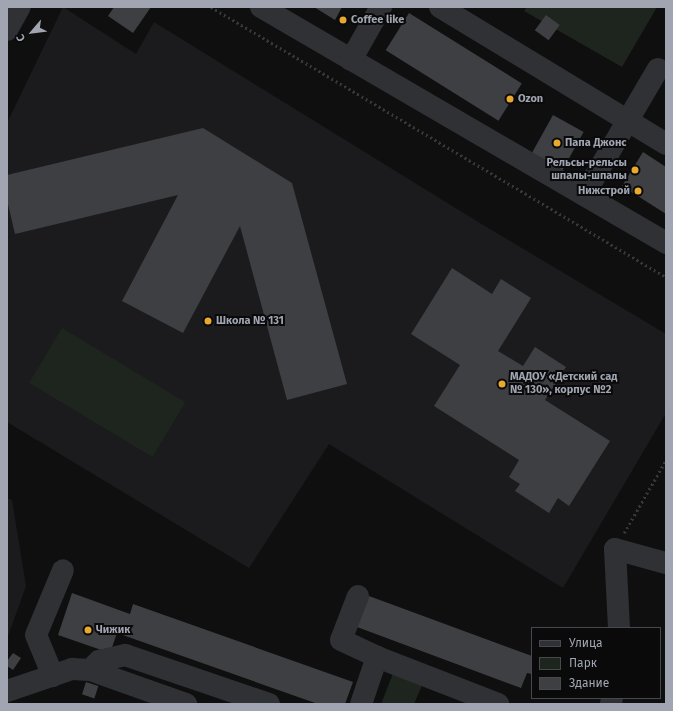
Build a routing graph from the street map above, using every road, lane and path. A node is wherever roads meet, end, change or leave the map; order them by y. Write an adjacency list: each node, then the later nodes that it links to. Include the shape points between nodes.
1 (20, 7): 6 (street)
2 (211, 7): 13 (path)
3 (261, 7): 7 (street)
4 (381, 7): 7 (street)
5 (440, 7): 9 (street)
6 (7, 30)
7 (351, 60): 11 (street)
8 (664, 66): 9 (street)
9 (628, 122): 10 (street); 11 (street)
10 (666, 144)
11 (584, 195): 12 (street)
12 (666, 243)
13 (666, 277)
14 (666, 460): 15 (path)
15 (615, 549): 16 (street); 19 (street)
16 (666, 563)
17 (62, 570): 22 (street, via 36,635)
18 (358, 596): 20 (street, via 341,640)
19 (619, 627)
20 (377, 657): 26 (street); 27 (street)
21 (90, 670): 22 (street, via 72,670); 24 (street); 25 (street, via 99,661 125,655)
22 (53, 676): 23 (street)
23 (7, 691)
24 (186, 704)
25 (269, 704)
26 (361, 704)
27 (498, 704)

